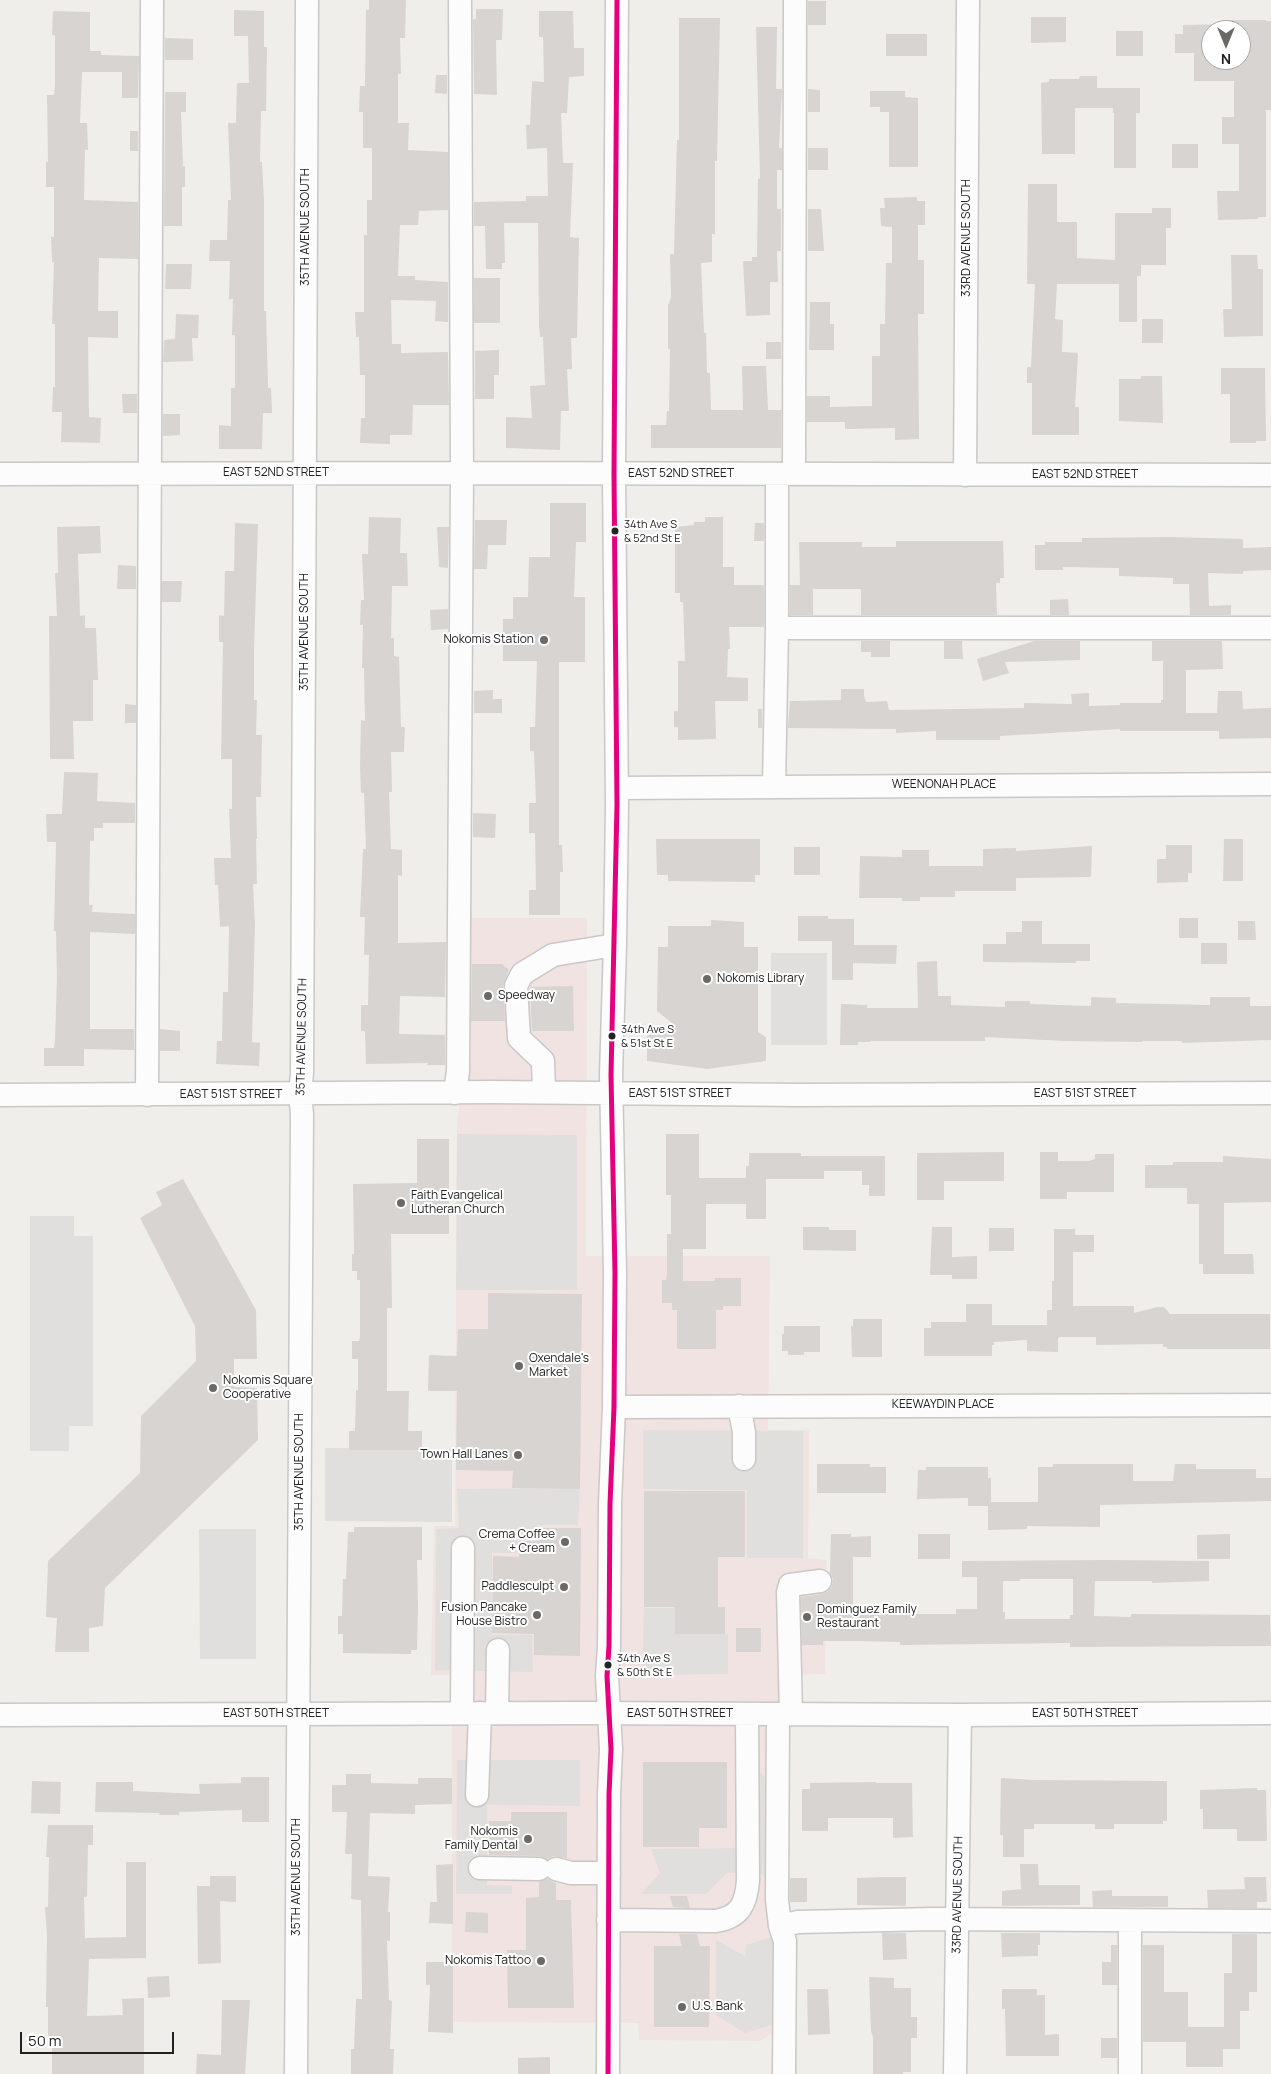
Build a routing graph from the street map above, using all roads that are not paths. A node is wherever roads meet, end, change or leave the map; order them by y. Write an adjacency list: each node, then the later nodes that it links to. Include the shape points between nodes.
1 (152, 0): 7 (street)
2 (307, 0): 8 (street, 35TH AVENUE SOUTH)
3 (460, 0): 9 (street)
4 (616, 0): 11 (street)
5 (795, 0): 12 (street)
6 (968, 0): 13 (street, 33RD AVENUE SOUTH)
7 (149, 473): 8 (street, EAST 52ND STREET); 10 (street, EAST 52ND STREET); 27 (street)
8 (306, 473): 9 (street, EAST 52ND STREET); 24 (street, 35TH AVENUE SOUTH)
9 (462, 473): 11 (street, EAST 52ND STREET); 22 (street, via 458,1071)
10 (0, 474)
11 (614, 474): 12 (street, EAST 52ND STREET); 19 (street)
12 (786, 474): 13 (street, EAST 52ND STREET); 15 (street)
13 (966, 475): 14 (street, EAST 52ND STREET)
14 (1271, 475)
15 (778, 628): 16 (street); 18 (street)
16 (1271, 628)
17 (1271, 784): 18 (street, WEENONAH PLACE)
18 (774, 786): 19 (street, WEENONAH PLACE)
19 (617, 788): 20 (street)
20 (615, 945): 21 (street, via 553,955 522,974 516,986 519,1038 543,1061); 25 (street)
21 (544, 1092): 22 (street, EAST 51ST STREET); 25 (street, EAST 51ST STREET)
22 (455, 1093): 24 (street, EAST 51ST STREET)
23 (1271, 1093): 25 (street, EAST 51ST STREET)
24 (300, 1094): 27 (street, EAST 51ST STREET); 38 (street, 35TH AVENUE SOUTH)
25 (611, 1094): 30 (street)
26 (0, 1095): 27 (street, EAST 51ST STREET)
27 (147, 1095)
28 (1271, 1405): 29 (street, KEEWAYDIN PLACE)
29 (739, 1406): 30 (street, KEEWAYDIN PLACE); 31 (street, via 744,1432)
30 (614, 1407): 36 (street, via 607,1676)
31 (744, 1459)
32 (463, 1548): 35 (street)
33 (820, 1581): 40 (street, via 790,1585 788,1592)
34 (498, 1650): 35 (street)
35 (480, 1713): 36 (street, EAST 50TH STREET); 38 (street, EAST 50TH STREET); 43 (street)
36 (610, 1713): 39 (street, EAST 50TH STREET); 45 (street)
37 (1271, 1713): 42 (street, EAST 50TH STREET)
38 (298, 1714): 41 (street, EAST 50TH STREET); 51 (street, 35TH AVENUE SOUTH)
39 (747, 1714): 40 (street, EAST 50TH STREET); 46 (street, via 748,1881 745,1900 738,1912 728,1919 716,1921)
40 (784, 1714): 42 (street, EAST 50TH STREET); 50 (street, via 777,1900)
41 (0, 1715)
42 (960, 1715): 47 (street, 33RD AVENUE SOUTH)
43 (477, 1795)
44 (480, 1868): 45 (street)
45 (609, 1873): 46 (street)
46 (608, 1920): 52 (street)
47 (957, 1920): 48 (street); 50 (street, via 798,1922); 54 (street, 33RD AVENUE SOUTH)
48 (1130, 1920): 49 (street); 55 (street)
49 (1271, 1921)
50 (780, 1926): 53 (street, via 786,1941)
51 (296, 2074)
52 (608, 2074)
53 (784, 2074)
54 (955, 2074)
55 (1130, 2074)

